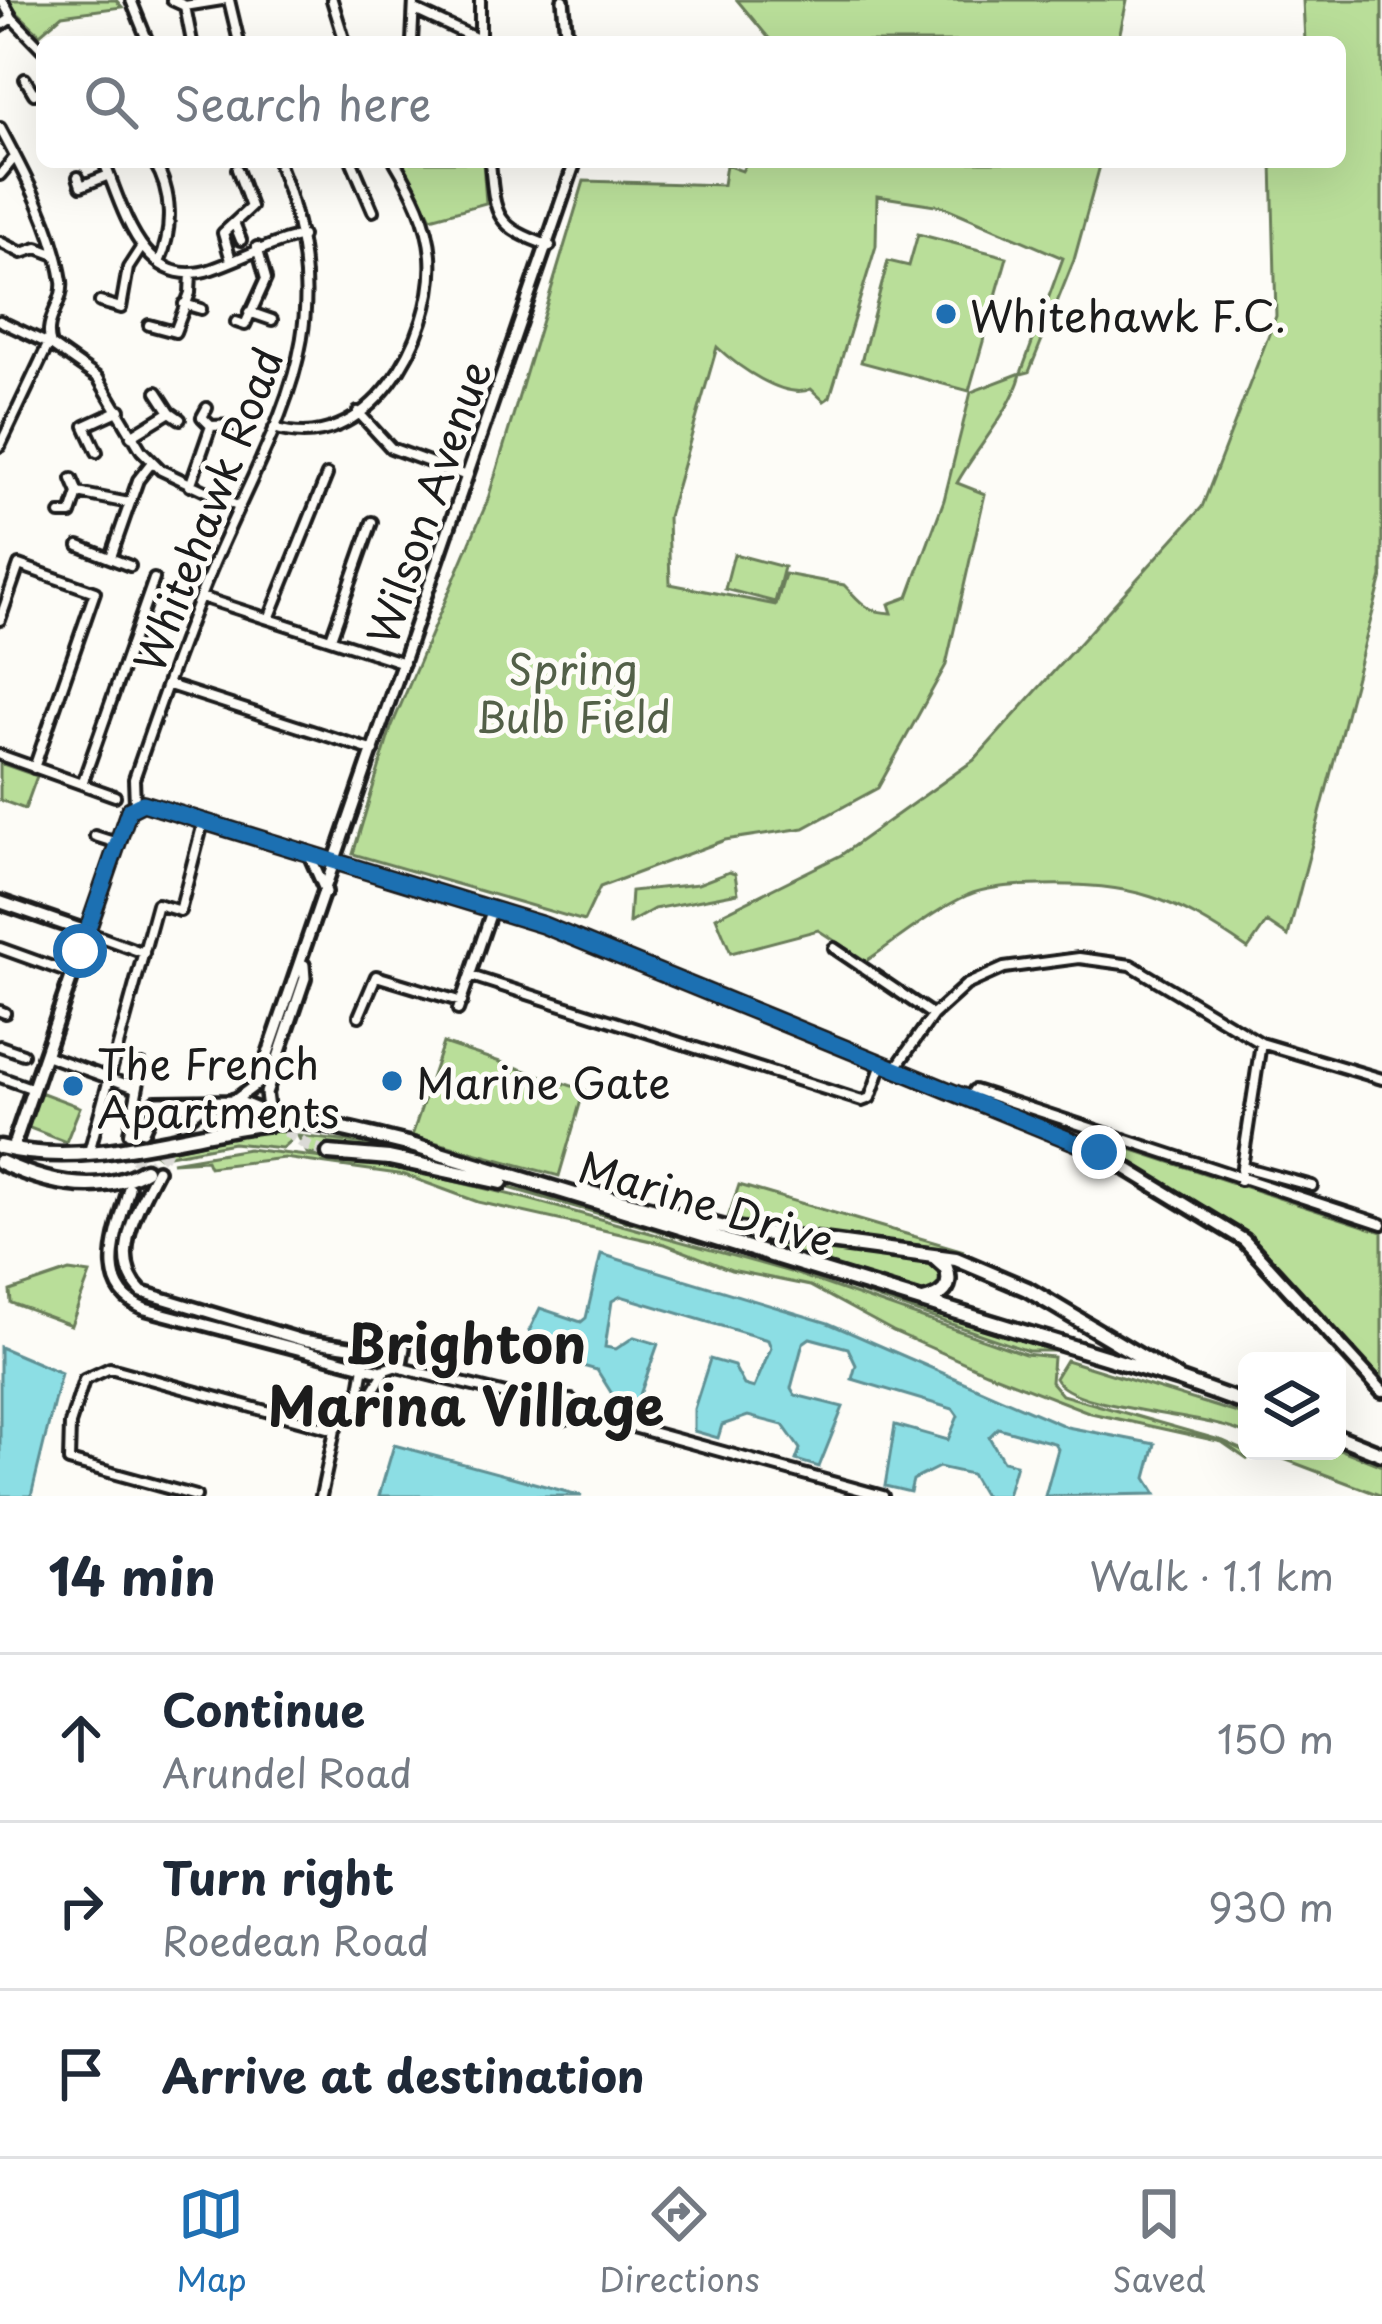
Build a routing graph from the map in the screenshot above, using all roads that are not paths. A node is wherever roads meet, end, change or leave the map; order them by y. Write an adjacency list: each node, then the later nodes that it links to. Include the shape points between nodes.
1 (2, 0): 10 (street)
2 (131, 0): 12 (street)
3 (172, 0): 9 (street)
4 (226, 0): 9 (street); 14 (street)
5 (332, 0): 15 (street)
6 (480, 0): 18 (street)
7 (563, 0): 19 (street)
8 (415, 5): 16 (street); 17 (street)
9 (185, 6): 13 (street)
10 (12, 18): 11 (street); 20 (street)
11 (0, 26)
12 (141, 36)
13 (190, 36)
14 (237, 36)
15 (343, 36)
16 (412, 36)
17 (471, 36)
18 (482, 36)
19 (566, 36)
20 (36, 43)
21 (25, 79): 22 (street)
22 (36, 92)
23 (0, 128): 24 (street)
24 (16, 157): 33 (street); 34 (street)
25 (107, 168): 35 (street)
26 (157, 168): 49 (street, via 168,195)
27 (280, 168): 40 (street, Whitehawk Road)
28 (354, 168): 37 (street)
29 (398, 168): 66 (street, via 429,238 429,301 410,354)
30 (491, 168): 43 (street, via 498,216 515,233)
31 (573, 168): 43 (street, Wilson Avenue)
32 (237, 169): 38 (street, via 251,202)
33 (24, 172): 34 (street); 39 (street)
34 (4, 173)
35 (110, 175): 36 (street); 45 (street)
36 (81, 185)
37 (374, 211)
38 (235, 225): 41 (street); 48 (street, via 222,235)
39 (47, 233): 44 (street); 47 (street)
40 (302, 236): 46 (street); 70 (street, Whitehawk Road, via 304,344)
41 (241, 240)
42 (0, 242): 44 (street, via 22,253)
43 (550, 246): 76 (street, Wilson Avenue)
44 (37, 248): 47 (street)
45 (141, 248): 49 (street); 51 (street, via 128,268 121,308)
46 (257, 248): 48 (street); 54 (street, via 266,279)
47 (53, 254): 59 (street, via 62,286)
48 (231, 260): 50 (street)
49 (159, 263): 50 (street)
50 (191, 273): 52 (street)
51 (100, 302)
52 (184, 304): 53 (street); 58 (street, via 176,332)
53 (201, 309)
54 (249, 313): 55 (street); 57 (street, via 245,325)
55 (272, 320)
56 (0, 322): 60 (street)
57 (236, 322)
58 (149, 325)
59 (47, 329): 60 (street); 61 (street)
60 (24, 334): 61 (street)
61 (49, 346): 64 (street, via 98,378); 72 (street)
62 (157, 392): 65 (street)
63 (207, 408): 69 (street, via 202,417)
64 (120, 410): 71 (street); 73 (street, via 85,426)
65 (170, 412): 67 (street); 71 (street)
66 (358, 412): 70 (street, via 305,435); 76 (street, via 391,448)
67 (180, 419)
68 (238, 425): 69 (street)
69 (212, 426): 78 (street)
70 (274, 428): 81 (street, Whitehawk Road)
71 (131, 436): 74 (street)
72 (0, 446)
73 (97, 452)
74 (152, 462): 78 (street); 80 (street)
75 (327, 475): 89 (street)
76 (471, 476): 92 (street, Wilson Avenue)
77 (72, 479): 79 (street)
78 (190, 486): 81 (street)
79 (78, 493): 80 (street); 82 (street, via 71,519)
80 (130, 503): 85 (street)
81 (239, 507): 88 (street, Whitehawk Road)
82 (59, 514)
83 (372, 522): 91 (street)
84 (79, 546): 85 (street)
85 (111, 557): 86 (street)
86 (130, 566)
87 (154, 579): 97 (street)
88 (201, 597): 89 (street); 93 (street, Whitehawk Road)
89 (269, 619): 91 (street)
90 (0, 620): 96 (street, via 19,566 95,592)
91 (331, 638): 92 (street)
92 (406, 663): 94 (street, Wilson Avenue)
93 (169, 685): 94 (street); 99 (street, Whitehawk Road, via 133,784)
94 (376, 751): 104 (street, Wilson Avenue)
95 (0, 755): 96 (street)
96 (34, 768): 97 (street)
97 (82, 784): 98 (street)
98 (115, 796)
99 (134, 804): 100 (main road); 102 (main road)
100 (203, 823): 103 (main road); 110 (street, via 180,911 157,904)
101 (95, 836): 102 (street)
102 (118, 844): 108 (main road)
103 (310, 856): 104 (main road); 105 (street)
104 (337, 863): 105 (street, Wilson Avenue); 107 (main road)
105 (326, 892): 112 (street, Wilson Avenue)
106 (0, 902): 108 (main road)
107 (492, 910): 114 (street); 120 (main road)
108 (87, 932): 110 (street); 113 (main road)
109 (0, 948): 113 (street)
110 (144, 953): 124 (street)
111 (838, 955): 115 (street)
112 (304, 960): 128 (street); 133 (street, via 266,1094)
113 (73, 974): 119 (main road)
114 (471, 976): 116 (street, via 460,1006 376,976); 120 (street, via 862,1101)
115 (933, 1015): 117 (street, via 999,970 1102,958 1146,972); 122 (street)
116 (359, 1016)
117 (1262, 1043): 125 (street); 141 (street)
118 (0, 1046): 119 (street)
119 (36, 1057): 124 (street); 126 (main road)
120 (882, 1064): 122 (main road)
121 (142, 1065): 127 (street)
122 (896, 1070): 132 (main road)
123 (0, 1077): 126 (street)
124 (112, 1079): 127 (street); 139 (street)
125 (1382, 1079)
126 (32, 1088): 137 (main road)
127 (136, 1088): 135 (street)
128 (250, 1094): 131 (street); 131 (main road, via 256,1110)
129 (165, 1100): 130 (street); 130 (street, via 182,1122); 134 (street, via 150,1108)
130 (211, 1101): 131 (street)
131 (234, 1101)
132 (1008, 1107): 143 (street); 156 (main road, via 1125,1165 1235,1234)
133 (275, 1125): 136 (main road, Marine Drive); 140 (main road, Marine Drive, via 364,1134)
134 (143, 1131)
135 (129, 1133)
136 (167, 1139): 137 (main road, Marine Drive, via 70,1162); 139 (main road, Marine Drive)
137 (3, 1153): 139 (main road, Marine Drive); 142 (main road, via 72,1184)
138 (328, 1153): 146 (main road)
139 (88, 1154)
140 (474, 1164): 146 (main road, Marine Drive); 148 (main road, Marine Drive, via 725,1228)
141 (1243, 1167): 143 (street); 144 (street)
142 (151, 1170): 150 (street, via 126,1254 130,1279 142,1292)
143 (1240, 1180): 147 (street)
144 (1312, 1186)
145 (129, 1188): 152 (street, via 112,1269 125,1300)
146 (572, 1197): 149 (main road, Marine Drive)
147 (1382, 1224)
148 (926, 1253): 149 (main road, via 949,1280 942,1295); 155 (main road, Marine Drive, via 1028,1289)
149 (922, 1301): 155 (main road, Marine Drive)
150 (364, 1349): 151 (street, via 392,1340); 152 (street)
151 (405, 1355): 153 (street); 154 (street)
152 (364, 1367): 153 (street); 159 (street)
153 (391, 1368): 154 (street); 159 (street)
154 (419, 1368): 158 (street)
155 (1180, 1380): 157 (main road, Marine Drive)
156 (1382, 1391)
157 (1238, 1401)
158 (559, 1407): 160 (street); 160 (street, via 563,1420)
159 (352, 1410): 162 (street)
160 (576, 1413): 161 (street); 161 (street)
161 (591, 1417): 167 (street)
162 (335, 1430): 165 (street, via 110,1368 82,1382 68,1459); 166 (street)
163 (1346, 1440): 164 (main road)
164 (1382, 1454)
165 (196, 1496)
166 (321, 1496)
167 (883, 1496)

